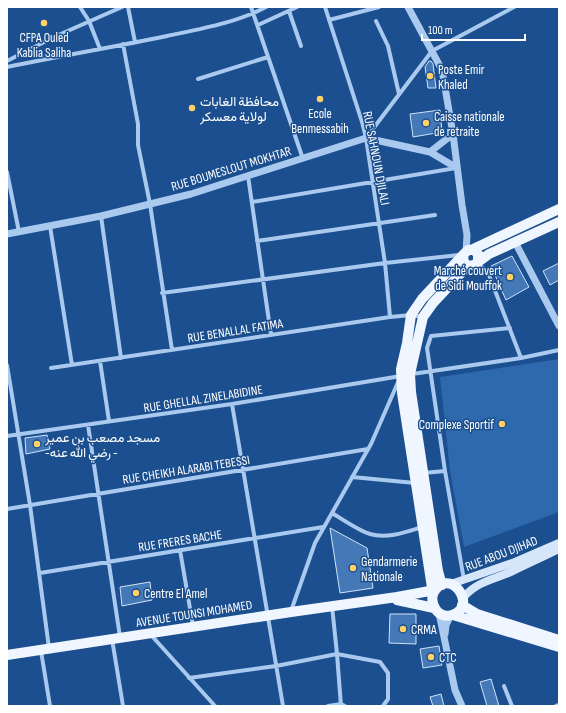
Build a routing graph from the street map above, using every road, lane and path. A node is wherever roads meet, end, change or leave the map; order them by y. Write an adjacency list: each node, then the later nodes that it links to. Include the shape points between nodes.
1 (80, 7): 14 (street)
2 (122, 7): 14 (street)
3 (128, 7): 17 (street)
4 (251, 7): 12 (street)
5 (266, 7): 12 (street)
6 (297, 7): 11 (street)
7 (325, 7): 13 (street, RUE SAHNOUN DJILALI)
8 (379, 7): 13 (street)
9 (408, 7): 21 (street)
10 (514, 7): 21 (street)
11 (289, 11): 16 (street); 19 (street)
12 (254, 13): 16 (street); 17 (street, via 212,26)
13 (329, 20): 28 (street, RUE SAHNOUN DJILALI)
14 (89, 21): 20 (street); 23 (street)
15 (376, 21): 26 (street, via 388,46)
16 (258, 25): 22 (street)
17 (135, 42): 18 (street)
18 (123, 44): 20 (street); 36 (street, via 138,124 138,145)
19 (301, 46)
20 (100, 49): 24 (street)
21 (432, 51): 26 (street); 27 (street, via 442,70)
22 (268, 58): 25 (street); 30 (street)
23 (7, 61)
24 (7, 67)
25 (198, 79)
26 (399, 94): 28 (street)
27 (453, 134): 29 (street); 31 (street)
28 (366, 138): 29 (street); 30 (street, RUE BOUMESLOUT MOKHTAR); 34 (street, RUE SAHNOUN DJILALI)
29 (430, 152): 31 (street)
30 (303, 159): 33 (street, RUE BOUMESLOUT MOKHTAR)
31 (457, 168): 34 (street); 47 (street)
32 (7, 172): 43 (street)
33 (248, 176): 35 (street); 36 (street, RUE BOUMESLOUT MOKHTAR)
34 (372, 181): 35 (street); 40 (street, RUE SAHNOUN DJILALI)
35 (252, 202): 45 (street)
36 (150, 204): 39 (street, RUE BOUMESLOUT MOKHTAR); 50 (street)
37 (555, 211): 41 (main road); 47 (main road)
38 (435, 215): 40 (street)
39 (101, 216): 42 (street, RUE BOUMESLOUT MOKHTAR); 59 (street)
40 (379, 223): 45 (street); 48 (street, RUE SAHNOUN DJILALI)
41 (557, 223): 46 (main road)
42 (50, 226): 43 (street, RUE BOUMESLOUT MOKHTAR); 63 (street)
43 (19, 232): 44 (street, RUE BOUMESLOUT MOKHTAR)
44 (7, 234)
45 (257, 241): 49 (street)
46 (515, 242): 47 (main road, via 489,254); 54 (street)
47 (471, 256): 48 (street); 51 (main road, via 422,299); 52 (main road, via 462,272); 55 (street, via 489,275)
48 (385, 263): 49 (street); 53 (street, RUE SAHNOUN DJILALI)
49 (263, 280): 50 (street); 56 (street)
50 (162, 294): 57 (street)
51 (411, 315): 52 (street, RUE BENALLAL FATIMA); 53 (street, RUE BENALLAL FATIMA); 66 (main road)
52 (423, 316): 66 (main road)
53 (390, 317): 56 (street, RUE BENALLAL FATIMA)
54 (559, 326)
55 (510, 328): 60 (street); 65 (street, via 431,336 427,348)
56 (271, 335): 57 (street, RUE BENALLAL FATIMA)
57 (172, 350): 59 (street, RUE BENALLAL FATIMA)
58 (559, 350): 60 (street, RUE GHELLAL ZINELABIDINE)
59 (121, 358): 61 (street, RUE BENALLAL FATIMA)
60 (522, 358): 65 (street, RUE GHELLAL ZINELABIDINE)
61 (100, 361): 63 (street, RUE BENALLAL FATIMA); 68 (street)
62 (7, 365): 70 (street)
63 (72, 365): 64 (street, RUE BENALLAL FATIMA)
64 (51, 368)
65 (431, 370): 66 (street, RUE GHELLAL ZINELABIDINE); 74 (street)
66 (406, 375): 67 (street, RUE GHELLAL ZINELABIDINE); 72 (street); 75 (main road, via 411,392); 77 (main road, via 402,393)
67 (232, 404): 68 (street, RUE GHELLAL ZINELABIDINE); 73 (street)
68 (110, 421): 69 (street, RUE GHELLAL ZINELABIDINE)
69 (88, 424): 70 (street, RUE GHELLAL ZINELABIDINE); 78 (street)
70 (19, 434): 71 (street, RUE GHELLAL ZINELABIDINE); 79 (street)
71 (7, 436)
72 (368, 449): 73 (street, RUE CHEIKH ALARABI TEBESSI); 76 (street)
73 (243, 470): 78 (street, RUE CHEIKH ALARABI TEBESSI); 84 (street)
74 (445, 471): 75 (street); 90 (street)
75 (423, 473): 91 (main road, via 438,571)
76 (352, 477): 77 (street); 81 (street)
77 (415, 483): 83 (main road)
78 (98, 494): 79 (street, RUE CHEIKH ALARABI TEBESSI); 88 (street)
79 (30, 505): 80 (street, RUE CHEIKH ALARABI TEBESSI); 89 (street)
80 (7, 509)
81 (332, 513): 82 (street); 83 (street, via 369,534 378,536 393,535)
82 (323, 527): 84 (street, RUE FRERES BACHE); 96 (street)
83 (422, 527): 91 (main road)
84 (254, 538): 86 (street, RUE FRERES BACHE); 97 (street)
85 (559, 542): 90 (main road, RUE ABOU DJIHAD, via 515,562)
86 (180, 550): 88 (street, RUE FRERES BACHE); 99 (street)
87 (559, 550): 93 (main road, RUE ABOU DJIHAD, via 480,584 470,590)
88 (109, 562): 89 (street, RUE FRERES BACHE); 101 (street)
89 (40, 573): 105 (street)
90 (464, 580): 91 (main road, RUE ABOU DJIHAD)
91 (438, 589): 92 (main road, AVENUE TOUNSI MOHAMED); 93 (main road, via 459,589); 95 (main road, via 432,599)
92 (385, 599): 94 (main road, AVENUE TOUNSI MOHAMED); 95 (main road, AVENUE TOUNSI MOHAMED, via 410,602)
93 (463, 602): 98 (main road); 103 (main road, via 477,614)
94 (332, 606): 96 (main road, AVENUE TOUNSI MOHAMED); 106 (street)
95 (436, 611): 98 (main road, via 443,615); 102 (street)
96 (291, 612): 97 (main road, AVENUE TOUNSI MOHAMED)
97 (267, 615): 99 (main road, AVENUE TOUNSI MOHAMED); 108 (street)
98 (452, 615): 102 (street, via 446,625); 104 (main road)
99 (194, 627): 100 (main road, AVENUE TOUNSI MOHAMED)
100 (150, 633): 101 (main road, AVENUE TOUNSI MOHAMED); 109 (street)
101 (116, 638): 105 (main road, AVENUE TOUNSI MOHAMED); 113 (street)
102 (444, 639): 118 (street, via 455,690)
103 (559, 640)
104 (559, 647)
105 (45, 649): 107 (main road, AVENUE TOUNSI MOHAMED); 112 (street)
106 (337, 654): 108 (street); 111 (street); 117 (street, via 380,662 388,673 388,699)
107 (7, 655)
108 (276, 666): 109 (street); 115 (street)
109 (189, 678): 114 (street)
110 (504, 686): 119 (street)
111 (342, 705): 116 (street)
112 (50, 706)
113 (122, 706)
114 (215, 706)
115 (283, 706)
116 (328, 706)
117 (383, 706)
118 (462, 706)
119 (512, 706)

